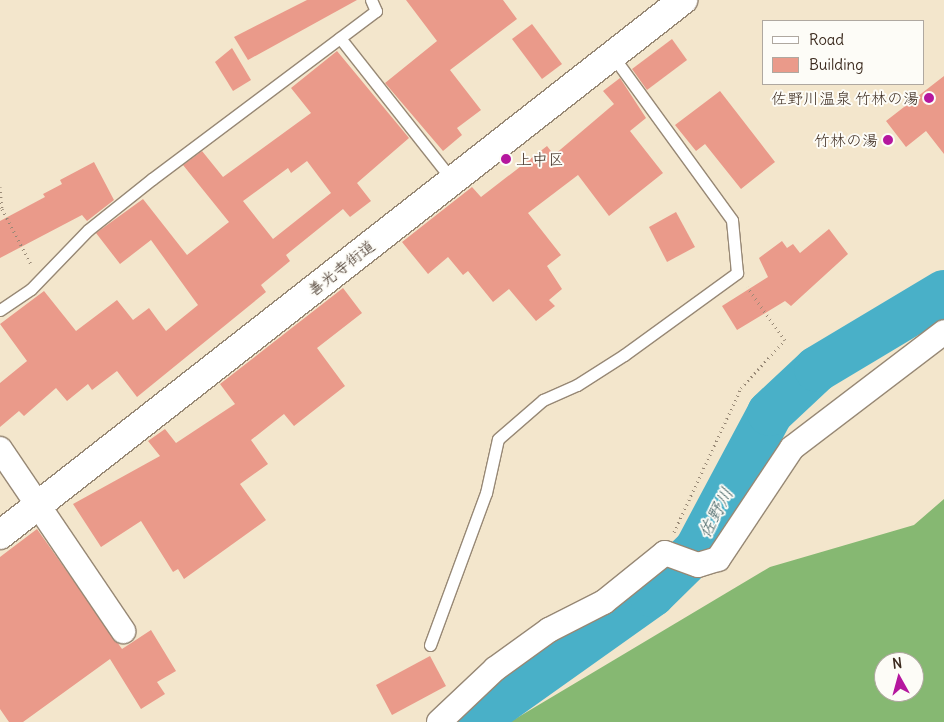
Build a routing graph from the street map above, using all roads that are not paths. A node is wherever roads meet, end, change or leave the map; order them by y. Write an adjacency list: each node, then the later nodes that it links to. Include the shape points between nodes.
1 (371, 0): 3 (lane, via 376,11)
2 (683, 0): 4 (street, 善光寺街道)
3 (340, 38): 5 (lane); 6 (lane, via 88,230 40,280)
4 (612, 55): 5 (street, 善光寺街道); 12 (lane, via 732,220 737,273 624,355 577,385 543,400 498,440 486,493)
5 (453, 181): 9 (street, 善光寺街道)
6 (0, 310)
7 (944, 332): 13 (street, via 807,433 792,448 718,559 698,565 665,553 604,602 550,630 495,669)
8 (0, 449): 9 (street)
9 (40, 505): 10 (street, 善光寺街道); 11 (street)
10 (0, 536)
11 (123, 631)
12 (430, 645)
13 (439, 722)

